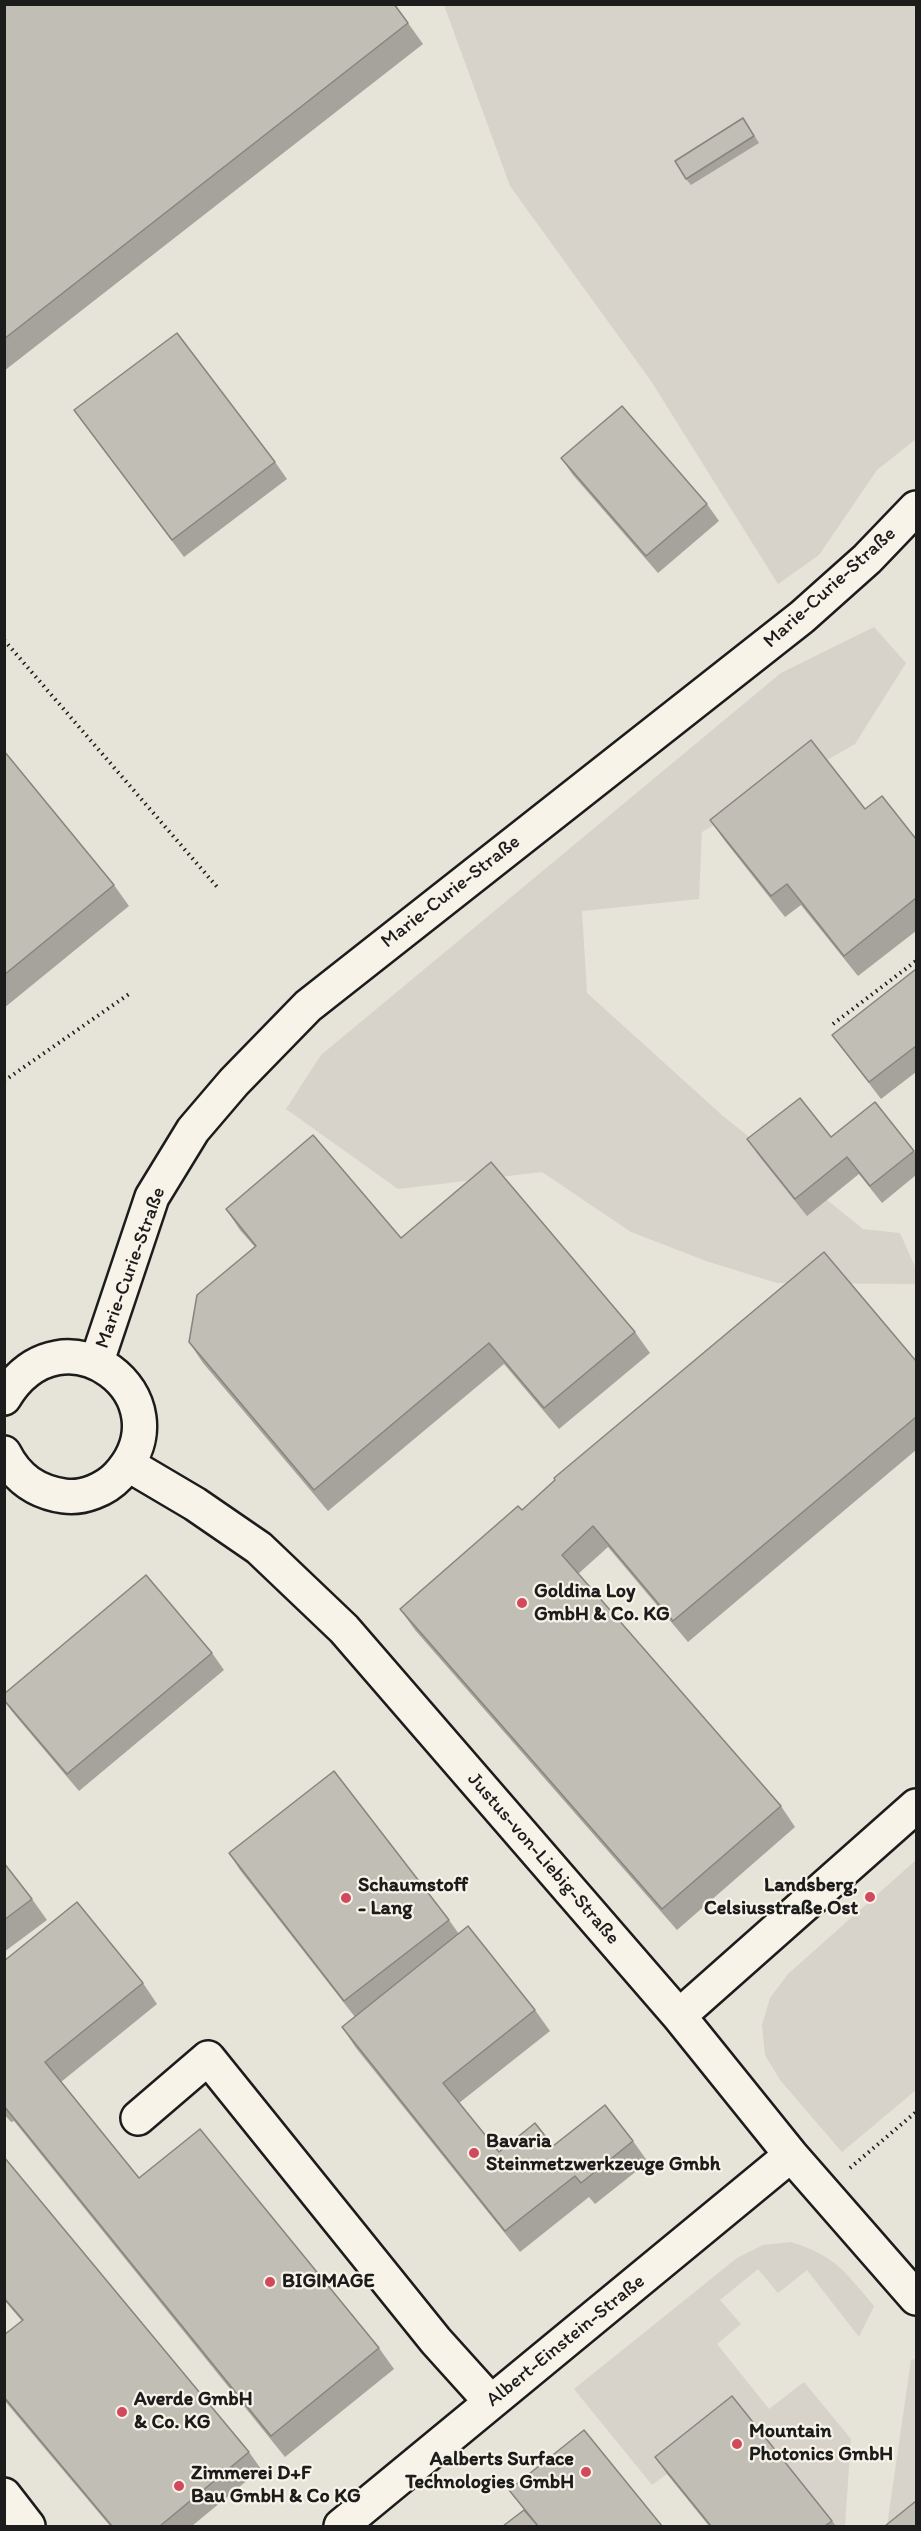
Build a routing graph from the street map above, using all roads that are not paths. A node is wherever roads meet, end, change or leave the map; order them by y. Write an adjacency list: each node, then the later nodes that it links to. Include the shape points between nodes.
1 (916, 508): 2 (street, Marie-Curie-Straße, via 802,617 308,1006 234,1082 193,1130 152,1197)
2 (97, 1361): 3 (street, via 75,1356 52,1358 32,1366 14,1381); 5 (street, via 128,1387 137,1406 140,1426)
3 (4, 1398)
4 (6, 1463): 5 (street, via 26,1483 47,1493 70,1497 93,1493 113,1482)
5 (129, 1465): 7 (street, Justus-von-Liebig-Straße, via 259,1548 344,1629)
6 (916, 1806): 7 (street)
7 (679, 2016): 9 (street, Justus-von-Liebig-Straße)
8 (138, 2118): 11 (street, via 208,2058 436,2341)
9 (791, 2155): 10 (street, Justus-von-Liebig-Straße); 11 (street, Albert-Einstein-Straße)
10 (916, 2298)
11 (491, 2402): 14 (street, Albert-Einstein-Straße)
12 (4, 2495): 13 (street)
13 (28, 2526)
14 (341, 2526)

